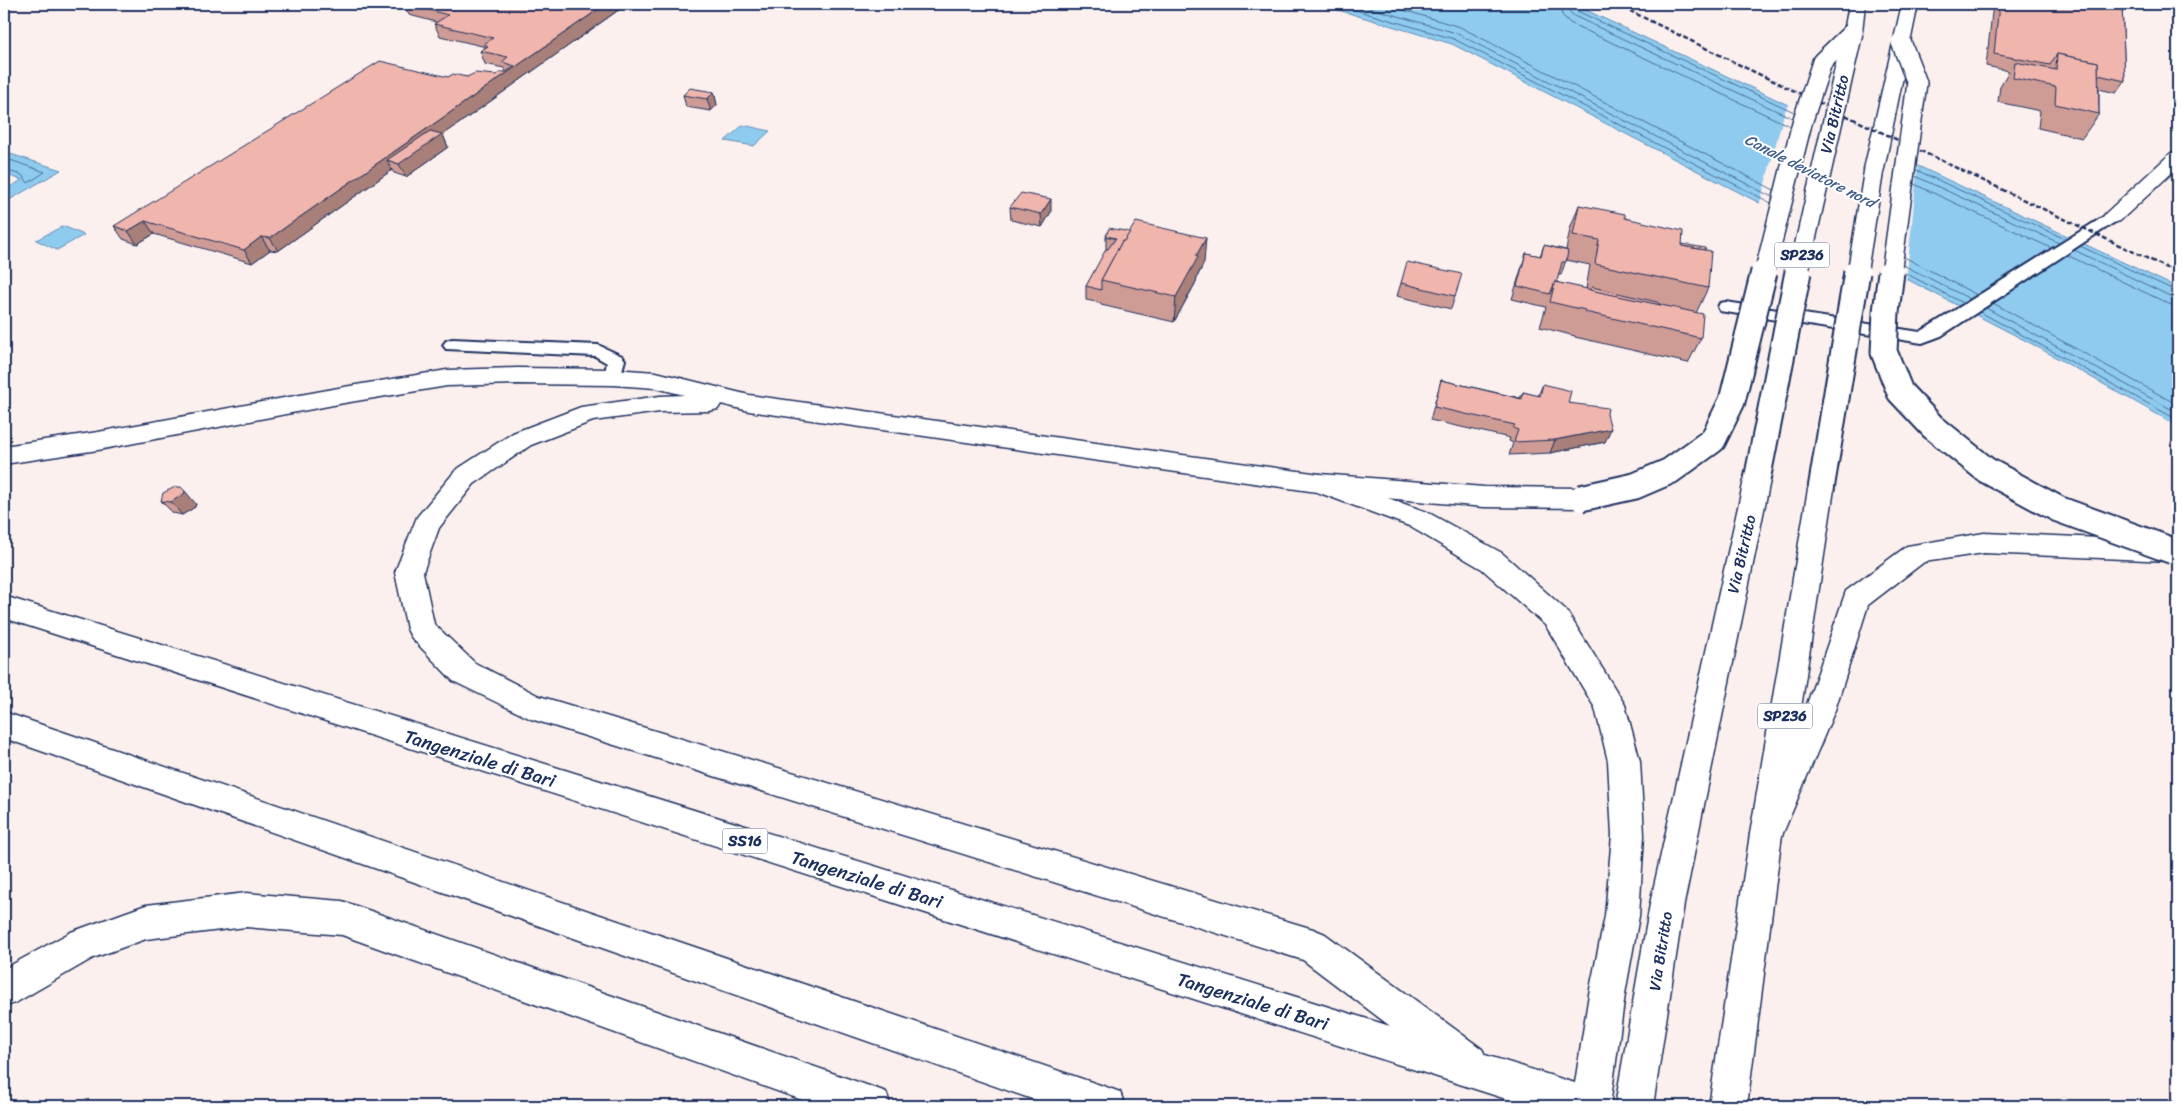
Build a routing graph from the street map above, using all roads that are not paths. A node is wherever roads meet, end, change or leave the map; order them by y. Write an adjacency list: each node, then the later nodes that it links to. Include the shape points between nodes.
1 (1857, 4): 3 (main road, Via Bitritto / SP236)
2 (1910, 4): 4 (main road, SP236)
3 (1853, 32): 12 (main road, bridge, via 1822,62 1802,123 1732,401 1713,440 1670,471 1635,486 1581,498 1484,497); 23 (main road, Via Bitritto / SP236, bridge, via 1809,219 1758,480 1668,904)
4 (1902, 42): 13 (main road, bridge, via 1917,83 1886,312 1884,352 1900,392 1933,427 1986,470 2058,509); 16 (main road, SP236, bridge, via 1874,170)
5 (2178, 157): 6 (main road)
6 (2113, 217): 7 (lane, bridge, via 1922,338)
7 (1726, 307)
8 (452, 345): 9 (lane, via 598,351 616,360)
9 (613, 377): 10 (main road, via 656,380); 11 (main road, via 447,378)
10 (749, 403): 12 (main road); 18 (main road, via 660,404 590,413 522,438 465,477 427,524 409,572 421,629 464,672 531,706 1313,946)
11 (4, 455)
12 (1320, 484): 22 (main road, via 1418,519 1492,561 1556,618 1610,705 1624,761 1628,835 1622,916)
13 (2176, 552): 16 (main road, via 1984,543 1917,554 1856,599 1820,710)
14 (4, 608): 18 (main road, Tangenziale di Bari / SS16)
15 (4, 724): 20 (main road)
16 (1766, 834): 24 (main road, SP236)
17 (4, 989): 19 (main road, via 83,944 146,922 246,910 342,918)
18 (1486, 1074): 21 (main road, Tangenziale di Bari / SS16)
19 (872, 1106)
20 (1106, 1106)
21 (1587, 1106)
22 (1591, 1106)
23 (1634, 1106)
24 (1728, 1106)

